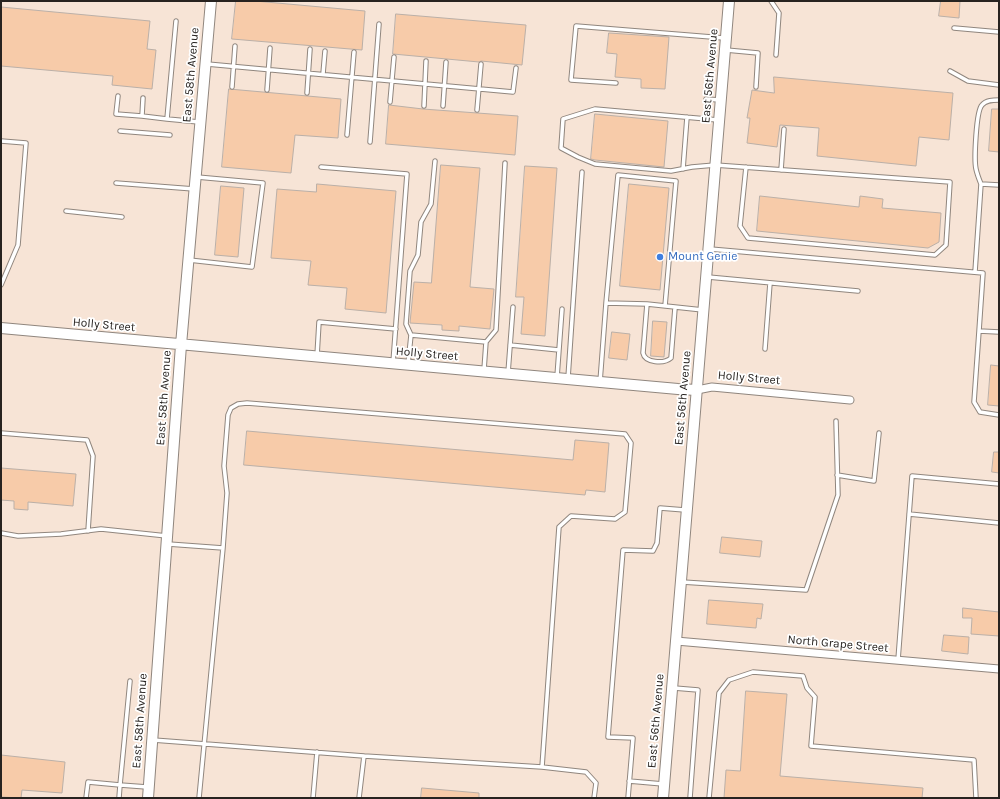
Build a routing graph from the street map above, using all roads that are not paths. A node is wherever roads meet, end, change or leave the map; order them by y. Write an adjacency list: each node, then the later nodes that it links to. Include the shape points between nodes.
1 (211, 1): 19 (street, East 58th Avenue)
2 (729, 1): 8 (street, East 56th Avenue)
3 (771, 1): 15 (lane, via 779,13)
4 (176, 22): 50 (lane)
5 (379, 24): 28 (lane)
6 (954, 28): 7 (lane)
7 (999, 32)
8 (726, 38): 12 (street, East 56th Avenue); 30 (lane, via 576,26 571,80)
9 (235, 46): 21 (lane)
10 (270, 48): 23 (lane)
11 (310, 49): 25 (lane)
12 (725, 50): 35 (lane, via 758,53); 42 (street, East 56th Avenue)
13 (325, 51): 26 (lane)
14 (354, 52): 27 (lane)
15 (776, 55)
16 (394, 57): 29 (lane)
17 (426, 61): 31 (lane)
18 (446, 62): 32 (lane)
19 (206, 64): 21 (lane); 52 (street, East 58th Avenue)
20 (481, 64): 36 (lane)
21 (234, 66): 23 (lane); 34 (lane)
22 (516, 68): 36 (lane, via 513,92)
23 (269, 69): 25 (lane); 37 (lane)
24 (950, 71): 33 (lane, via 968,81)
25 (309, 73): 26 (lane); 38 (lane)
26 (323, 74): 27 (lane)
27 (352, 77): 28 (lane); 56 (lane)
28 (374, 79): 29 (lane); 58 (lane)
29 (392, 81): 31 (lane); 44 (lane)
30 (616, 83)
31 (425, 84): 32 (lane); 45 (lane)
32 (445, 85): 36 (lane); 46 (lane)
33 (999, 85)
34 (232, 87)
35 (756, 87)
36 (478, 88): 47 (lane)
37 (267, 90)
38 (307, 93)
39 (118, 96): 48 (lane, via 116,114)
40 (143, 98): 48 (lane)
41 (706, 99): 42 (lane)
42 (721, 100): 51 (street, East 56th Avenue)
43 (999, 100): 69 (lane, via 992,100 980,107 977,122 976,168)
44 (390, 102)
45 (424, 106)
46 (443, 106)
47 (477, 110)
48 (142, 116): 50 (lane)
49 (687, 117): 51 (lane); 64 (lane); 64 (lane, via 595,109 563,119 561,148 578,157 595,164 671,171)
50 (167, 119): 52 (lane)
51 (719, 120): 61 (street, East 56th Avenue)
52 (200, 122): 67 (street, East 58th Avenue)
53 (784, 130): 65 (lane)
54 (120, 131): 55 (lane)
55 (170, 135)
56 (346, 135)
57 (1, 142): 79 (lane, via 26,143 18,245)
58 (370, 142)
59 (435, 161): 92 (lane, via 431,204 421,222 418,255 410,271 406,324)
60 (505, 163): 93 (lane, via 496,330)
61 (715, 165): 63 (lane); 64 (lane); 74 (street, East 56th Avenue)
62 (321, 167): 89 (lane, via 407,174)
63 (746, 167): 65 (lane); 65 (lane, via 740,226 748,238 935,255 946,245 950,182)
64 (683, 169)
65 (781, 170)
66 (582, 172): 104 (lane)
67 (196, 177): 71 (street, East 58th Avenue); 75 (lane, via 262,183 252,266)
68 (116, 182): 71 (lane)
69 (981, 184): 70 (lane); 76 (lane)
70 (999, 185)
71 (194, 189): 75 (street, East 58th Avenue)
72 (66, 211): 73 (lane)
73 (122, 217)
74 (709, 248): 76 (lane); 77 (street, East 56th Avenue)
75 (188, 260): 94 (street, East 58th Avenue)
76 (975, 272): 90 (lane, via 983,273)
77 (706, 277): 78 (lane); 87 (street, East 56th Avenue)
78 (770, 283): 80 (lane); 96 (lane)
79 (1, 285)
80 (858, 291)
81 (606, 303): 82 (lane); 83 (lane, via 618,175 676,181); 105 (lane)
82 (647, 304): 83 (lane); 85 (lane, via 643,353 647,360 663,362 671,358)
83 (665, 306): 85 (lane)
84 (513, 307): 95 (lane)
85 (675, 308): 87 (lane)
86 (562, 309): 97 (lane)
87 (704, 310): 106 (street, East 56th Avenue)
88 (1, 328): 94 (street, Holly Street)
89 (396, 329): 98 (lane, via 319,322); 99 (lane)
90 (979, 331): 91 (lane); 108 (lane, via 974,402 980,412)
91 (999, 332)
92 (411, 336): 93 (lane); 100 (lane)
93 (486, 342): 101 (lane)
94 (181, 345): 98 (street, Holly Street); 119 (street, East 58th Avenue)
95 (510, 345): 97 (lane); 102 (lane)
96 (765, 349)
97 (559, 350): 103 (lane)
98 (317, 357): 99 (street, Holly Street)
99 (393, 364): 100 (street, Holly Street)
100 (408, 365): 101 (street, Holly Street)
101 (484, 372): 102 (street, Holly Street)
102 (508, 374): 103 (street, Holly Street)
103 (557, 379): 104 (street, Holly Street)
104 (568, 380): 105 (street, Holly Street)
105 (600, 382): 106 (street, Holly Street)
106 (697, 390): 107 (street, Holly Street, via 712,387); 114 (street, East 56th Avenue)
107 (850, 400)
108 (999, 415)
109 (836, 421): 112 (lane)
110 (1, 433): 117 (lane, via 87,440 93,456)
111 (879, 433): 112 (lane, via 874,481)
112 (837, 476): 121 (lane, via 838,495 806,590)
113 (999, 484): 115 (lane, via 912,476)
114 (686, 510): 121 (street, East 56th Avenue); 132 (lane, via 660,508 657,543 653,551 623,550 608,737 634,738)
115 (909, 514): 116 (lane); 123 (lane)
116 (999, 523)
117 (88, 531): 118 (lane, via 18,536); 119 (lane, via 101,529)
118 (1, 533)
119 (167, 540): 120 (lane); 127 (street, East 58th Avenue)
120 (223, 548): 128 (lane); 131 (lane, via 227,493 224,466 228,416 231,408 238,404 625,434 631,443 625,512 614,519 571,516 559,527)
121 (681, 582): 122 (street, East 56th Avenue)
122 (676, 641): 123 (street, North Grape Street); 126 (street, East 56th Avenue)
123 (898, 660): 124 (street, North Grape Street)
124 (999, 669)
125 (130, 681): 134 (lane)
126 (672, 688): 133 (street, East 56th Avenue); 145 (lane, via 698,690)
127 (152, 740): 128 (lane); 135 (street, East 58th Avenue)
128 (204, 744): 129 (lane); 139 (lane)
129 (317, 752): 130 (lane); 140 (lane)
130 (364, 756): 131 (lane); 141 (lane)
131 (542, 768): 142 (lane, via 586,772 596,783)
132 (630, 781): 133 (lane); 143 (lane)
133 (664, 784): 144 (street, East 56th Avenue)
134 (120, 785): 135 (lane); 136 (lane, via 88,782); 137 (lane)
135 (149, 787): 138 (street, East 58th Avenue)
136 (86, 798)
137 (119, 798)
138 (148, 798)
139 (199, 798)
140 (313, 798)
141 (359, 798)
142 (594, 798)
143 (628, 798)
144 (663, 798)
145 (690, 798)
146 (709, 798): 147 (lane, via 719,693 729,680 753,672 803,676 807,688 815,697 811,746 974,760)
147 (976, 798)

